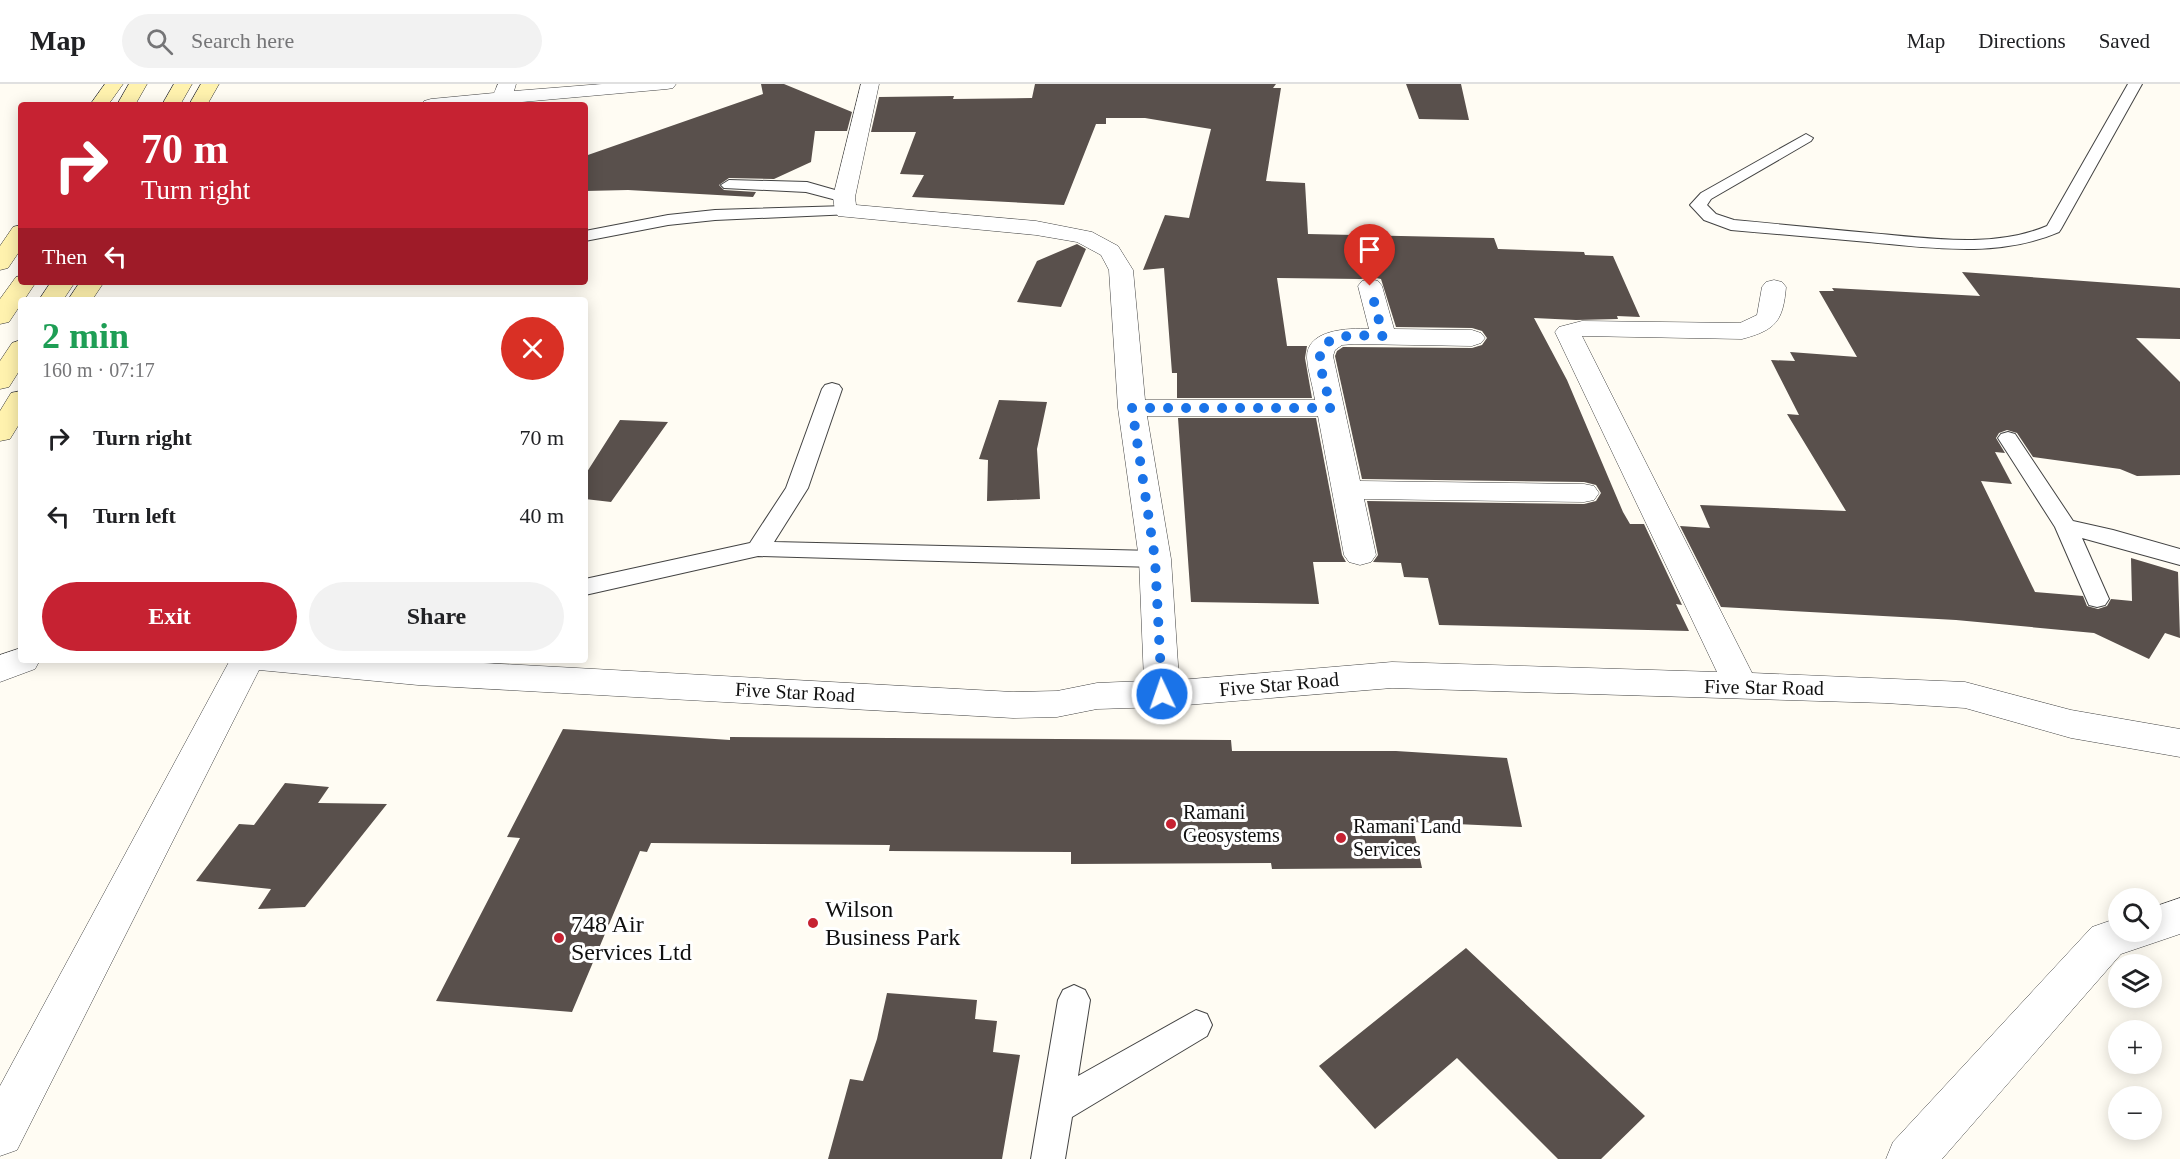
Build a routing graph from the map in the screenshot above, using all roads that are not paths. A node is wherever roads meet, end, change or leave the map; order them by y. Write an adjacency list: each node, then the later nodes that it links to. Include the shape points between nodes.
1 (114, 84): 9 (main road)
2 (138, 84): 10 (main road)
3 (183, 84): 11 (main road)
4 (210, 84): 12 (main road)
5 (667, 84): 8 (street)
6 (870, 84): 16 (street)
7 (2135, 84): 14 (lane, via 2053,229 2029,239 1985,245 1731,225 1710,217 1698,205 1706,196)
8 (502, 96): 13 (street)
9 (101, 102)
10 (128, 102)
11 (173, 102)
12 (200, 102)
13 (455, 102)
14 (1806, 138)
15 (729, 185): 16 (lane, via 807,187)
16 (845, 204): 17 (lane, via 668,220); 30 (street, via 1036,228 1084,237 1110,251 1120,270)
17 (588, 235)
18 (18, 236): 19 (main road)
19 (0, 263)
20 (22, 285): 23 (main road)
21 (1370, 286): 24 (street)
22 (1774, 288): 49 (street, via 1771,315 1761,326 1742,331 1582,328 1568,332)
23 (0, 316)
24 (1383, 336): 25 (street); 31 (street, via 1335,339 1323,346 1320,356)
25 (1472, 338)
26 (18, 353): 27 (main road)
27 (0, 381)
28 (832, 389): 37 (lane, via 797,488)
29 (18, 404): 32 (main road)
30 (1132, 408): 31 (street); 40 (street)
31 (1331, 408): 34 (street)
32 (0, 433)
33 (2008, 438): 36 (lane)
34 (1348, 490): 35 (street); 38 (street)
35 (1584, 493)
36 (2066, 527): 39 (lane); 42 (lane)
37 (758, 549): 40 (lane); 41 (lane)
38 (1360, 555)
39 (2180, 557)
40 (1155, 559): 50 (street)
41 (588, 586)
42 (2097, 599)
43 (0, 645): 44 (street)
44 (18, 648)
45 (18, 662): 48 (street)
46 (245, 663): 58 (street)
47 (304, 663): 50 (street, Five Star Road, via 1013,705)
48 (0, 669)
49 (1742, 687): 50 (street, Five Star Road, via 1392,675); 51 (street, Five Star Road, via 1965,695 2070,724)
50 (1162, 694)
51 (2180, 743)
52 (2180, 916): 53 (street)
53 (2162, 922)
54 (2108, 940): 60 (street)
55 (1074, 1000): 57 (lane)
56 (1196, 1025): 57 (lane)
57 (1057, 1107): 59 (lane)
58 (0, 1133)
59 (1048, 1159)
60 (1910, 1159)

